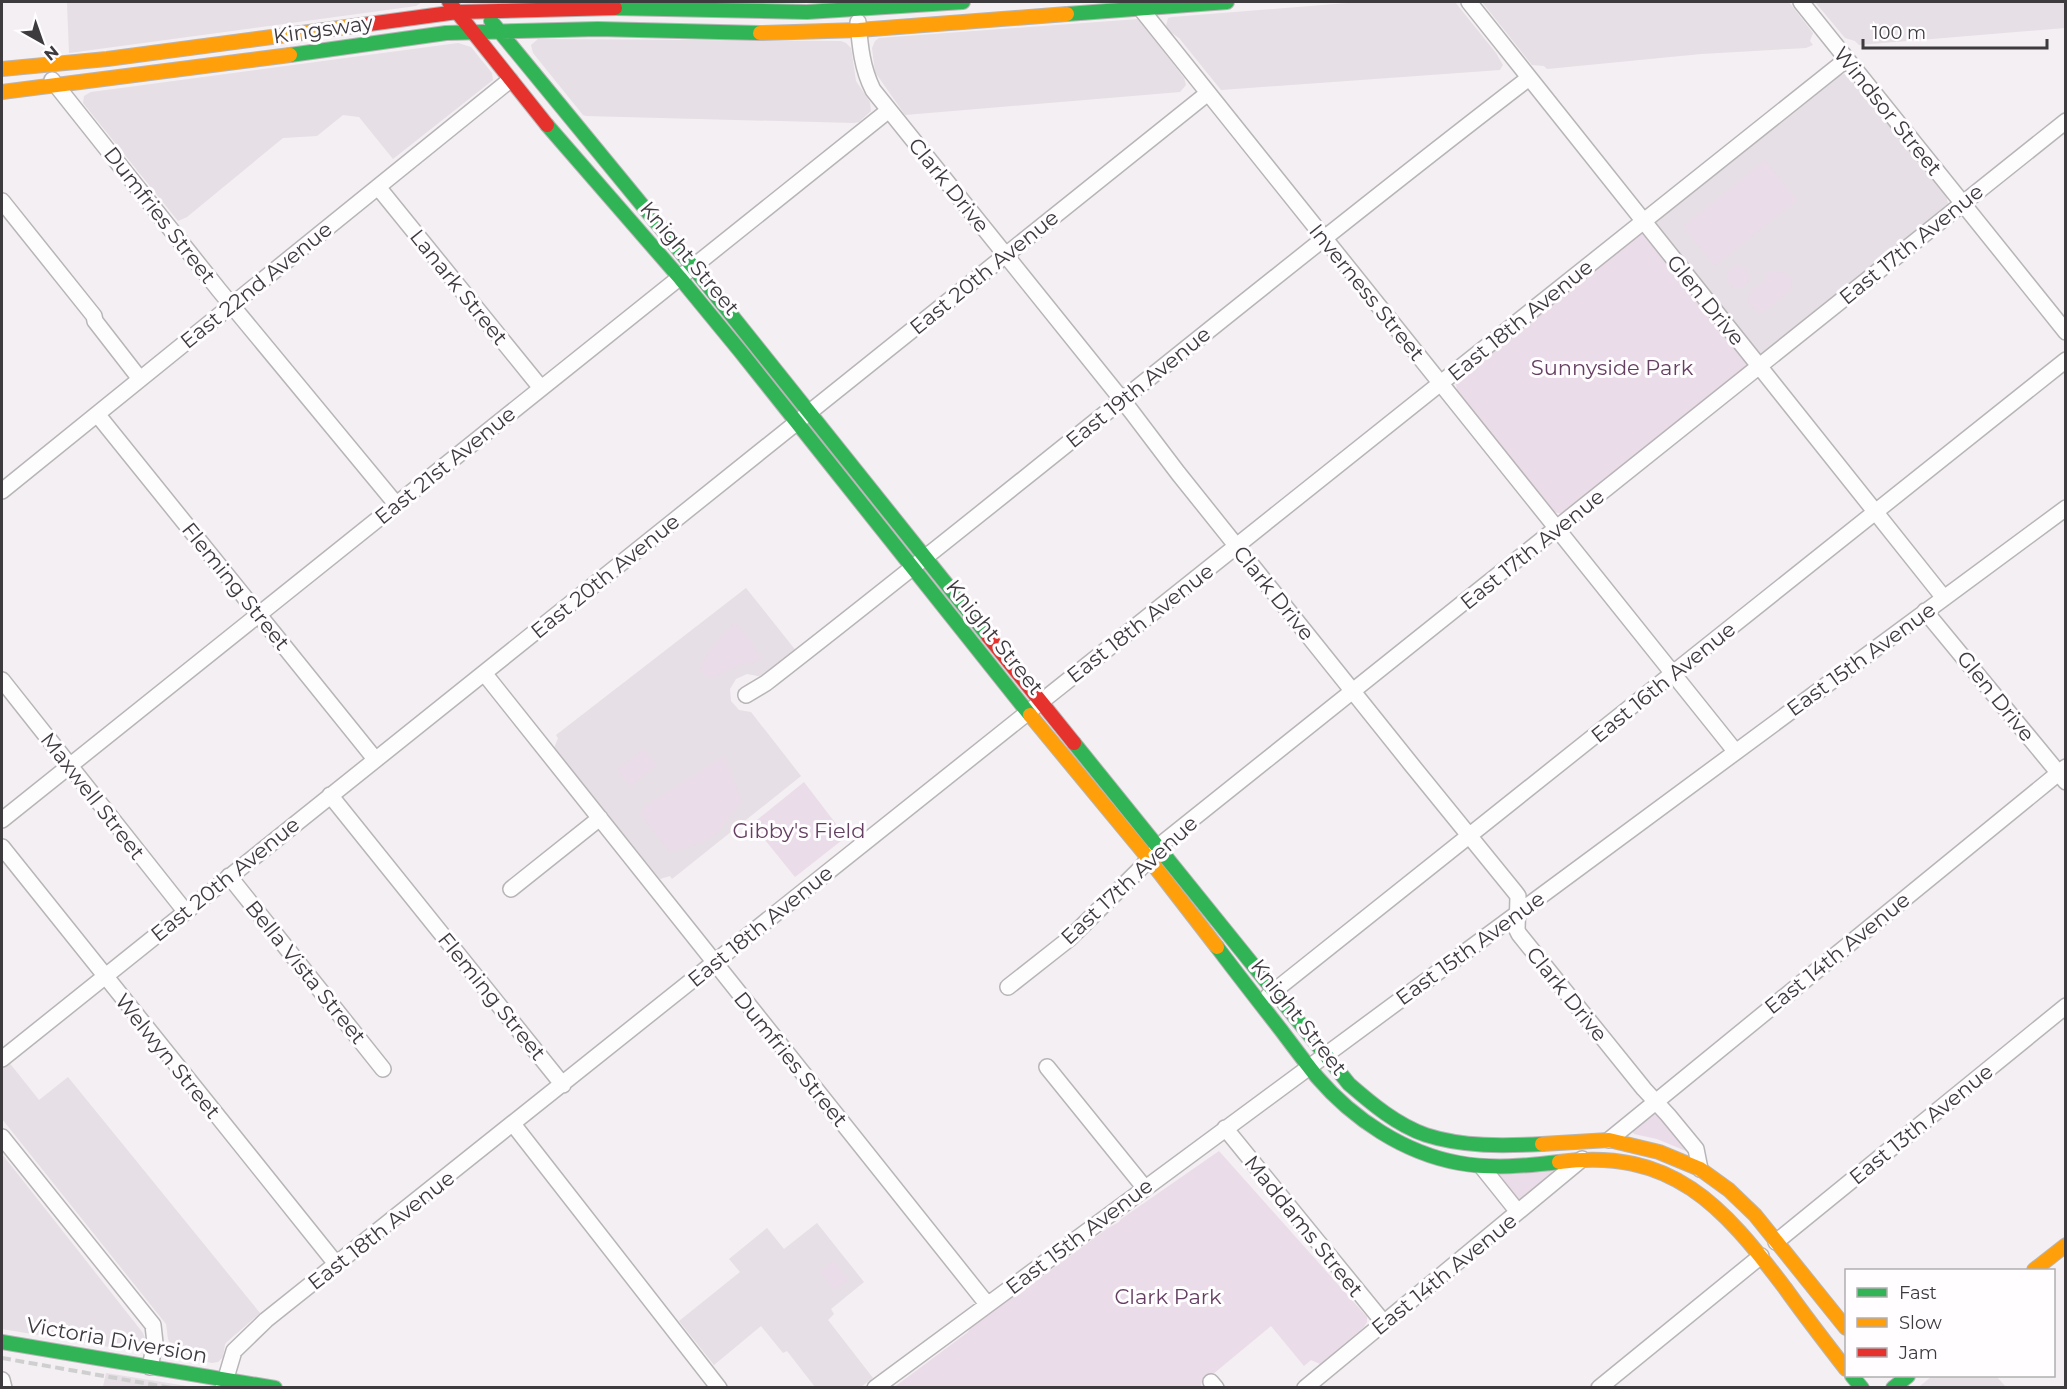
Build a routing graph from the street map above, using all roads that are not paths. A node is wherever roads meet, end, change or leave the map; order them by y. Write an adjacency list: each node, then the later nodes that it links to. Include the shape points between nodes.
1 (963, 2): 9 (main road, Kingsway)
2 (1227, 2): 5 (main road, Kingsway)
3 (1469, 2): 17 (street, Glen Drive)
4 (1801, 2): 14 (street, Windsor Street)
5 (1137, 5): 10 (main road, Kingsway); 21 (street, Inverness Street)
6 (479, 6): 7 (main road, Kingsway); 8 (main road, Kingsway); 11 (main road, Knight Street)
7 (453, 7): 12 (main road, Knight Street); 15 (main road, Kingsway, via 107,59)
8 (792, 7): 9 (main road, Kingsway); 13 (street)
9 (858, 10): 10 (street, Clark Drive)
10 (859, 30): 13 (main road, Kingsway); 22 (street, Clark Drive, via 866,75)
11 (500, 31): 12 (main road, Kingsway); 13 (main road, Kingsway); 30 (main road, Knight Street)
12 (472, 32): 18 (main road, Knight Street); 19 (main road, Kingsway)
13 (792, 32)
14 (1847, 59): 26 (street, Windsor Street); 27 (street, East 18th Avenue)
15 (39, 65): 16 (main road, Kingsway); 19 (street, Dumfries Street)
16 (2, 69)
17 (1529, 78): 27 (street, Glen Drive); 28 (street, East 19th Avenue)
18 (510, 80): 24 (street, East 22nd Avenue); 31 (main road, Knight Street)
19 (56, 86): 20 (main road, Kingsway); 32 (street, Dumfries Street)
20 (2, 92)
21 (1208, 93): 28 (street, Inverness Street); 29 (street, East 20th Avenue)
22 (889, 110): 29 (street, Clark Drive); 30 (street, East 21st Avenue)
23 (2066, 121): 26 (street, East 17th Avenue)
24 (378, 187): 32 (street, East 22nd Avenue); 38 (street, Lanark Street)
25 (2, 201): 36 (street)
26 (1962, 203): 33 (street, Windsor Street); 35 (street, East 17th Avenue)
27 (1644, 221): 35 (street, Glen Drive); 37 (street, East 18th Avenue)
28 (1324, 238): 37 (street, Inverness Street); 39 (street, East 19th Avenue)
29 (1006, 255): 39 (street, Clark Drive); 40 (street, East 20th Avenue)
30 (693, 267): 31 (street, East 21st Avenue); 40 (main road, Knight Street)
31 (680, 278): 38 (street, East 21st Avenue); 42 (main road, Knight Street)
32 (232, 304): 36 (street, East 22nd Avenue); 44 (street, Dumfries Street)
33 (2066, 332)
34 (2066, 360): 46 (street, East 16th Avenue)
35 (1759, 366): 46 (street, Glen Drive); 47 (street, East 17th Avenue)
36 (140, 379): 41 (street, East 22nd Avenue)
37 (1441, 383): 47 (street, Inverness Street); 48 (street, East 18th Avenue)
38 (541, 388): 44 (street, East 21st Avenue)
39 (1122, 400): 48 (street, Clark Drive); 49 (street, East 19th Avenue)
40 (809, 412): 42 (street, East 20th Avenue); 49 (main road, Knight Street)
41 (96, 414): 43 (street, East 22nd Avenue); 53 (street, Fleming Street)
42 (796, 423): 50 (main road, Knight Street); 54 (street, East 20th Avenue)
43 (2, 491)
44 (396, 504): 53 (street, East 21st Avenue)
45 (2066, 508): 51 (street, East 15th Avenue)
46 (1875, 511): 51 (street, Glen Drive); 55 (street, East 16th Avenue)
47 (1557, 529): 55 (street, Inverness Street); 57 (street, East 17th Avenue)
48 (1237, 547): 57 (street, Clark Drive); 59 (street, East 18th Avenue)
49 (926, 558): 50 (street, East 19th Avenue); 59 (main road, Knight Street)
50 (913, 568): 58 (street, East 19th Avenue); 60 (main road, Knight Street)
51 (1944, 598): 52 (street, East 15th Avenue)
52 (1925, 611): 61 (street, East 15th Avenue); 64 (street, Glen Drive)
53 (258, 614): 62 (street, Fleming Street); 63 (street, East 21st Avenue)
54 (484, 672): 62 (street, East 20th Avenue); 66 (street, Dumfries Street)
55 (1673, 674): 61 (street, Inverness Street); 68 (street, East 16th Avenue)
56 (2, 680): 63 (street, Maxwell Street)
57 (1353, 692): 68 (street, Clark Drive); 70 (street, East 17th Avenue)
58 (746, 695)
59 (1040, 702): 60 (street, East 18th Avenue); 70 (main road, Knight Street)
60 (1028, 713): 71 (main road, Knight Street); 76 (street, East 18th Avenue)
61 (1735, 751): 75 (street, East 15th Avenue)
62 (375, 759): 65 (street, East 20th Avenue)
63 (70, 766): 67 (street, East 21st Avenue); 74 (street, Maxwell Street)
64 (2063, 774): 88 (street, East 14th Avenue)
65 (330, 795): 72 (street, East 20th Avenue); 87 (street, Fleming Street)
66 (600, 818): 73 (street); 76 (street, Dumfries Street)
67 (2, 820)
68 (1470, 836): 75 (street, Clark Drive, via 1518,896); 79 (street, East 16th Avenue)
69 (2, 847): 77 (street, Welwyn Street)
70 (1159, 848): 71 (street, East 17th Avenue); 79 (main road, Knight Street)
71 (1149, 860): 78 (street, East 17th Avenue, via 1069,939); 80 (main road, Knight Street)
72 (229, 876): 74 (street, East 20th Avenue); 86 (street, Bella Vista Street)
73 (511, 889)
74 (185, 911): 77 (street, East 20th Avenue)
75 (1518, 914): 82 (street, East 15th Avenue); 88 (street, Clark Drive, via 1519,934)
76 (714, 963): 87 (street, East 18th Avenue); 103 (street, Dumfries Street)
77 (105, 976): 83 (street, East 20th Avenue); 101 (street, Welwyn Street)
78 (1008, 987)
79 (1275, 991): 80 (street, East 16th Avenue); 82 (main road, Knight Street)
80 (1260, 1002): 84 (main road, Knight Street)
81 (2066, 1006): 98 (street, East 13th Avenue)
82 (1324, 1054): 84 (street, East 15th Avenue); 92 (main road, Knight Street, via 1366,1099 1424,1134 1500,1146)
83 (2, 1059)
84 (1309, 1065): 90 (street, East 15th Avenue); 94 (main road, Knight Street, via 1353,1113 1394,1141 1439,1158)
85 (1047, 1067): 96 (street)
86 (383, 1069)
87 (563, 1085): 89 (street, East 18th Avenue)
88 (1656, 1101): 92 (street, East 14th Avenue); 95 (street, Clark Drive, via 1696,1149)
89 (513, 1125): 101 (street, East 18th Avenue); 115 (street)
90 (1225, 1128): 96 (street, East 15th Avenue); 104 (street, Maddams Street)
91 (2, 1137): 107 (street, via 153,1325 155,1343)
92 (1610, 1140): 95 (main road, via 1659,1152)
93 (1582, 1159): 94 (main road, Knight Street); 97 (street, East 14th Avenue); 100 (main road, via 1614,1161 1676,1179 1729,1218)
94 (1482, 1167): 97 (street)
95 (1700, 1169): 98 (main road, via 1742,1201)
96 (1144, 1188): 103 (street, East 15th Avenue)
97 (1518, 1212): 104 (street, East 14th Avenue)
98 (1776, 1242): 105 (main road)
99 (2066, 1245): 102 (main road)
100 (1761, 1256): 108 (main road); 118 (street)
101 (337, 1264): 111 (street, East 18th Avenue, via 237,1347)
102 (2035, 1269)
103 (987, 1305): 116 (street, East 15th Avenue)
104 (1384, 1323): 117 (street, East 14th Avenue)
105 (1845, 1327)
106 (2, 1342): 107 (main road, Victoria Diversion)
107 (150, 1367): 111 (main road, Victoria Diversion)
108 (1845, 1368)
109 (1907, 1377): 112 (main road)
110 (2, 1380): 113 (street)
111 (224, 1383): 114 (main road, Victoria Diversion)
112 (1894, 1387)
113 (4, 1388)
114 (276, 1388)
115 (719, 1388)
116 (875, 1388)
117 (1305, 1388)
118 (1599, 1388)

